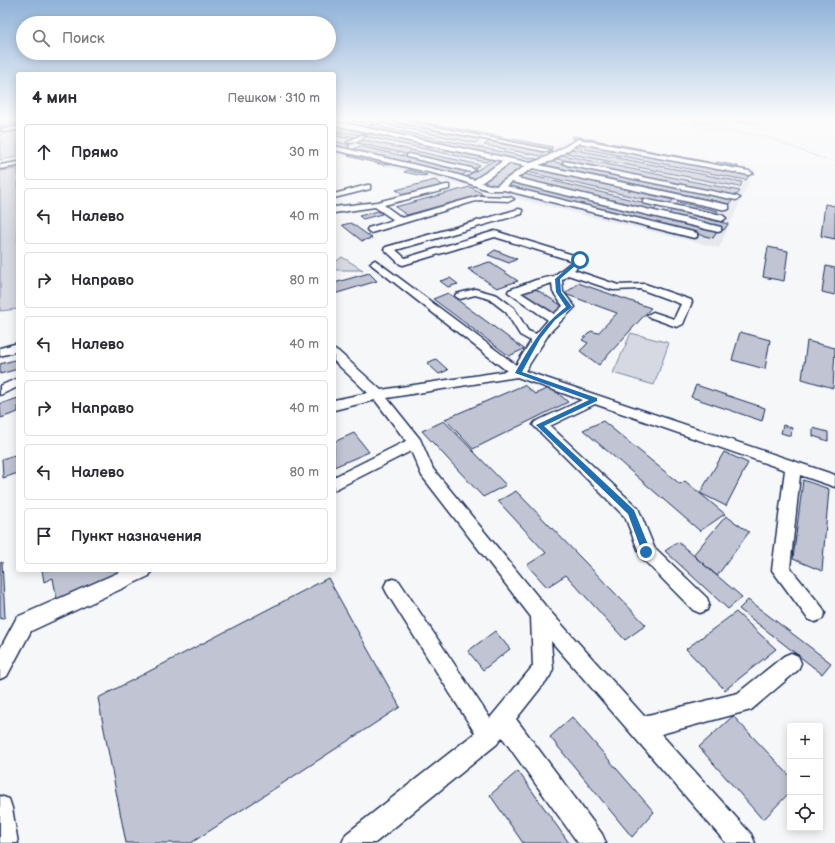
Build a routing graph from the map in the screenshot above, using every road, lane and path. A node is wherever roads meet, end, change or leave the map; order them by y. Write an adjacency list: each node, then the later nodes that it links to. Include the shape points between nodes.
1 (382, 159): 19 (street, via 455,176)
2 (426, 159): 14 (street)
3 (476, 159): 9 (street)
4 (548, 159): 11 (street)
5 (551, 159): 25 (street)
6 (632, 159): 13 (street)
7 (679, 159): 16 (street)
8 (510, 160): 11 (street); 19 (street)
9 (485, 162)
10 (16, 164): 12 (street)
11 (532, 165): 15 (street); 29 (street)
12 (0, 167)
13 (676, 168)
14 (471, 170)
15 (521, 172): 17 (street); 18 (street)
16 (749, 172)
17 (536, 176)
18 (511, 179): 22 (street); 32 (street)
19 (474, 184): 22 (street)
20 (446, 187): 27 (street)
21 (367, 188): 23 (street)
22 (498, 188): 37 (street)
23 (336, 196)
24 (634, 198): 28 (street)
25 (736, 198)
26 (510, 199): 34 (street, via 479,198)
27 (377, 204): 30 (street); 34 (street)
28 (664, 206): 32 (street); 33 (street)
29 (726, 207)
30 (336, 210)
31 (519, 212): 39 (street, via 389,249 403,262 495,234 580,260)
32 (659, 214): 35 (street)
33 (722, 218)
34 (402, 222): 36 (street)
35 (718, 229)
36 (371, 230)
37 (694, 235)
38 (375, 263): 48 (street)
39 (567, 271): 40 (street); 42 (street, via 617,288 640,286 687,302 677,324)
40 (557, 279): 43 (street, via 558,292 569,307); 43 (street, via 513,292)
41 (460, 296): 44 (street, via 475,292 493,297 510,310 524,333)
42 (653, 315)
43 (554, 319): 44 (street)
44 (537, 339): 48 (street)
45 (16, 348): 46 (street)
46 (0, 352)
47 (336, 356): 51 (street)
48 (518, 373): 51 (street); 52 (street)
49 (16, 383): 50 (street)
50 (0, 391)
51 (378, 395): 53 (street); 54 (street)
52 (595, 400): 55 (street); 60 (street, via 540,425 632,512 646,552)
53 (336, 405)
54 (415, 443): 57 (street); 62 (street, via 427,472)
55 (793, 466): 56 (street); 61 (street, via 781,570)
56 (835, 481)
57 (336, 483)
58 (139, 572): 64 (street, via 24,624)
59 (393, 587): 65 (street)
60 (700, 604)
61 (815, 613)
62 (540, 614): 65 (street, via 543,669); 66 (street)
63 (791, 663): 66 (street, via 743,702)
64 (0, 669)
65 (496, 728): 69 (street); 70 (street)
66 (641, 728): 71 (street)
67 (0, 808): 68 (street)
68 (4, 843)
69 (355, 843)
70 (594, 843)
71 (742, 843)

